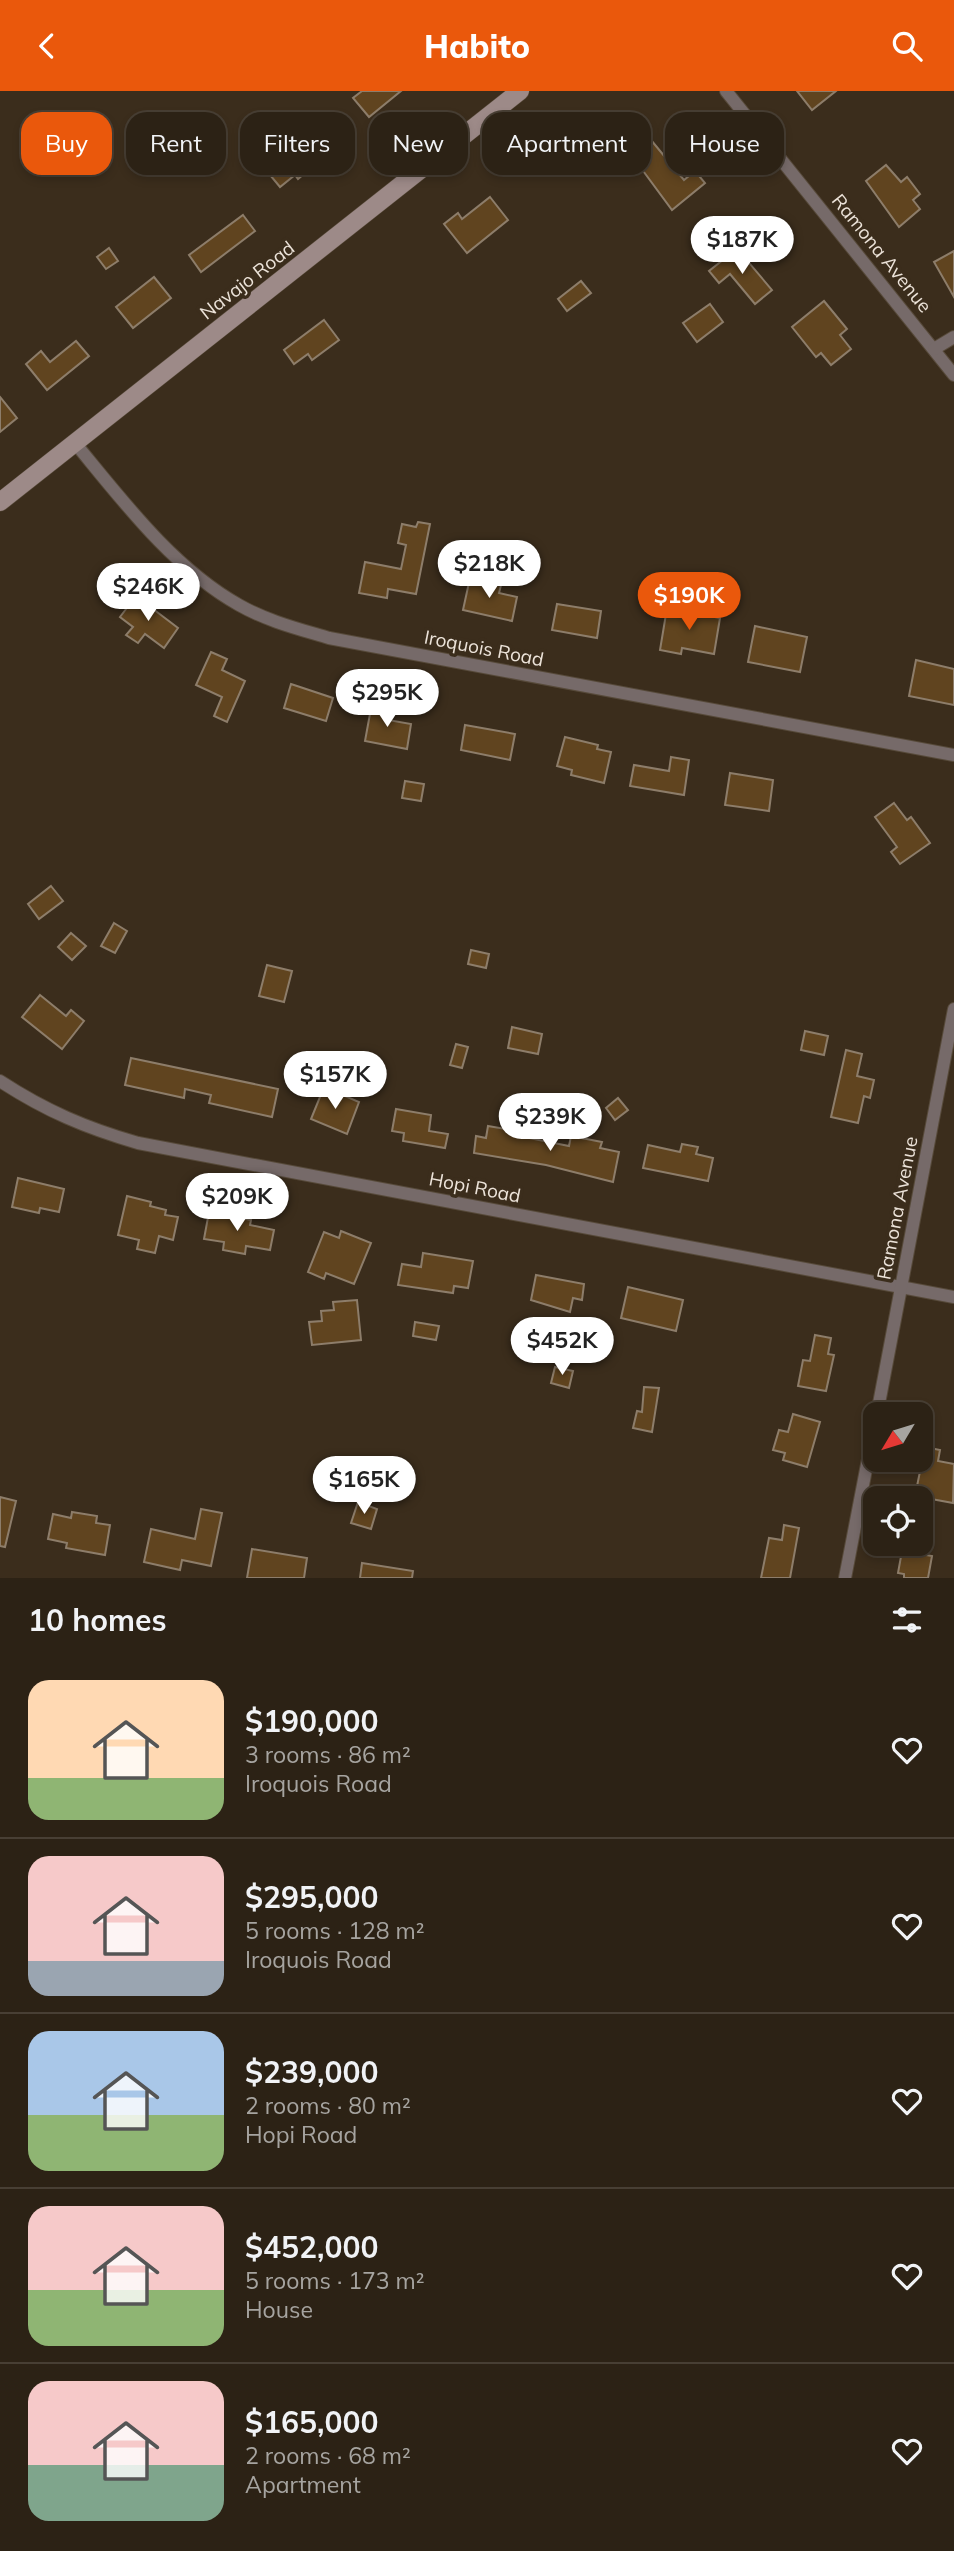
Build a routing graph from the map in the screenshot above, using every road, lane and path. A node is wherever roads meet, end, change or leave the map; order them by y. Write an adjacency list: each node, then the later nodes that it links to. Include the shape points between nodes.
1 (520, 91): 6 (main road, Navajo Road)
2 (726, 91): 4 (street, Ramona Avenue)
3 (954, 337): 4 (street)
4 (934, 349): 5 (street, Ramona Avenue)
5 (954, 375)
6 (75, 443): 7 (main road, Navajo Road); 8 (street, Iroquois Road, via 144,524 192,570 238,605 282,624 329,638)
7 (0, 502)
8 (954, 755)
9 (954, 1009): 11 (street, Ramona Avenue)
10 (0, 1081): 11 (street, Hopi Road, via 85,1128 138,1143)
11 (901, 1287): 12 (street, Hopi Road); 13 (street, Ramona Avenue)
12 (954, 1297)
13 (879, 1402)
14 (866, 1472): 15 (street)
15 (845, 1578)

